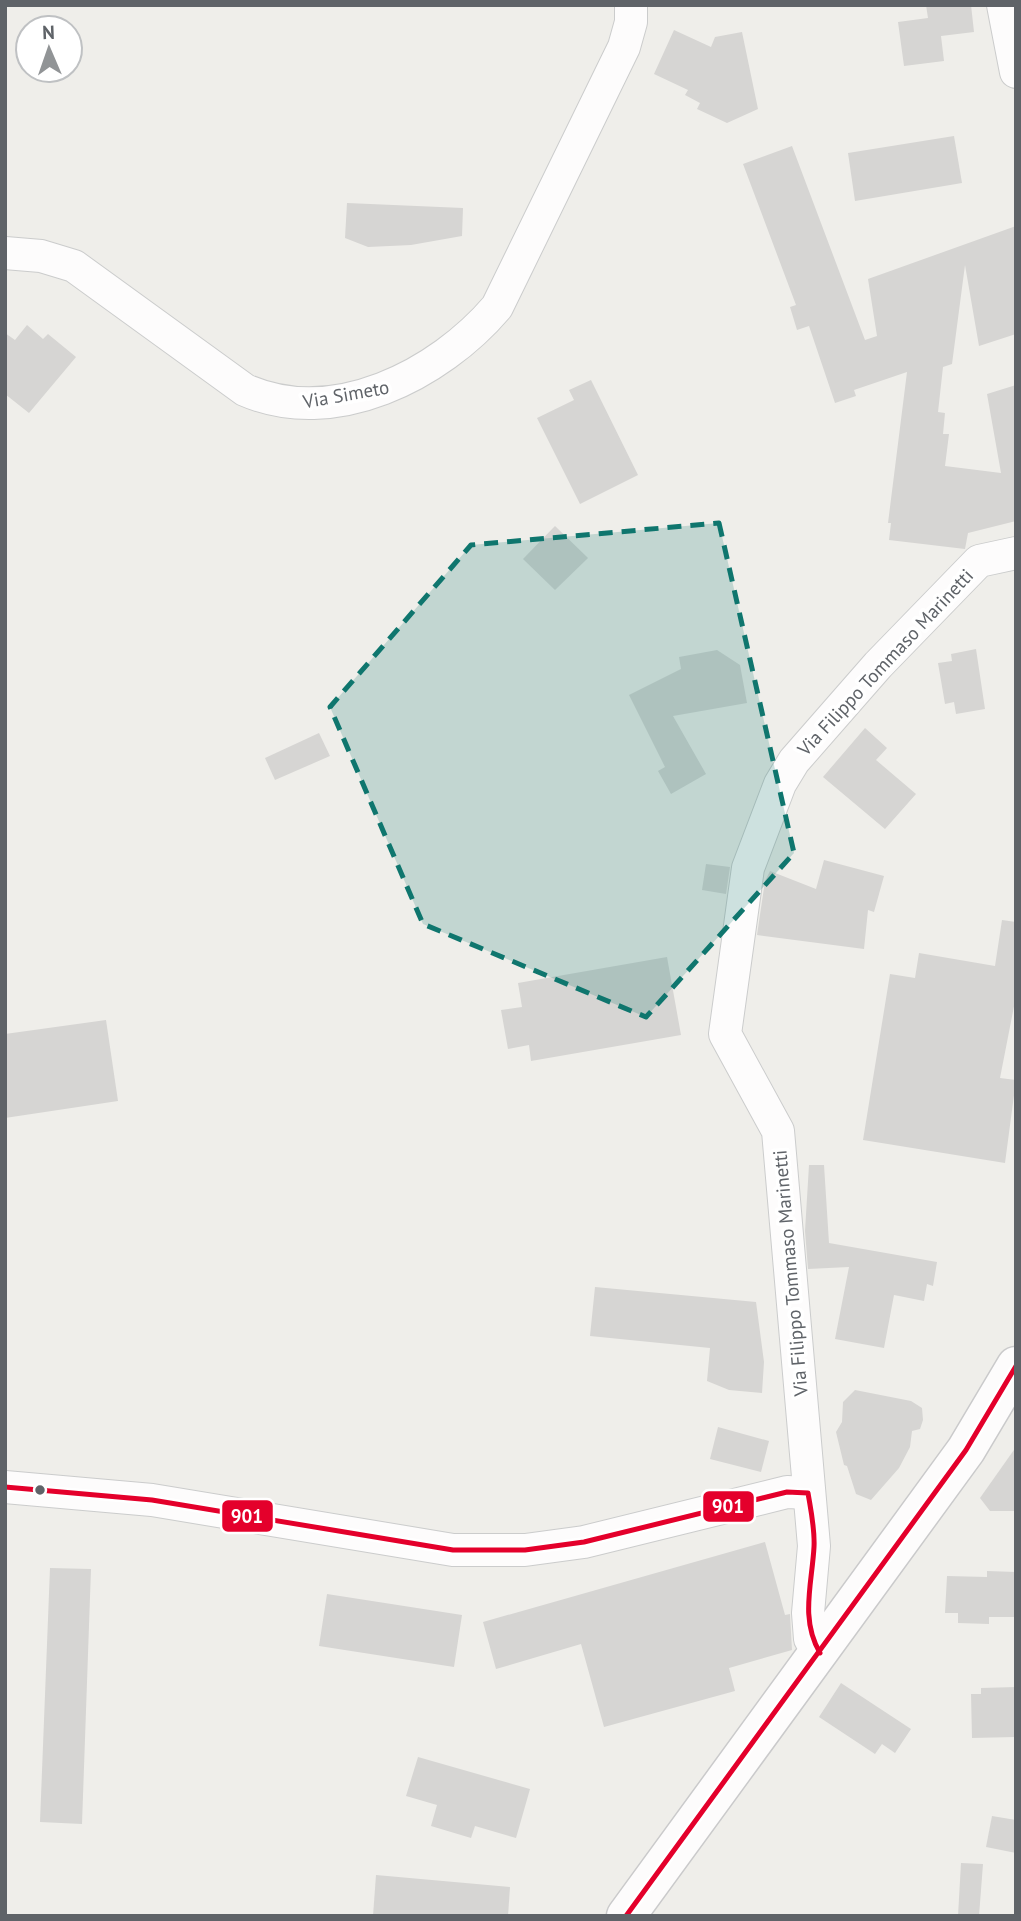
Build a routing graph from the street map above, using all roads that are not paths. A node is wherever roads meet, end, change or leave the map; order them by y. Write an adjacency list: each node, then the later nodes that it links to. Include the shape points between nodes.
1 (631, 5): 4 (street, Via Simeto, via 624,47 497,307 435,363 397,385 301,404 268,400 246,390 74,266 41,256)
2 (1003, 5): 3 (street)
3 (1016, 72)
4 (5, 253)
5 (1016, 553): 8 (street, Via Filippo Tommaso Marinetti, via 979,561 878,665 794,761 780,784 748,868 725,1034 778,1131)
6 (1016, 1366): 9 (main road, via 966,1450)
7 (5, 1487): 8 (street, via 152,1500 453,1550 525,1550 584,1542 788,1492)
8 (808, 1493): 9 (street, Via Filippo Tommaso Marinetti, via 814,1546 808,1613 810,1639)
9 (820, 1653): 10 (main road)
10 (626, 1916)

